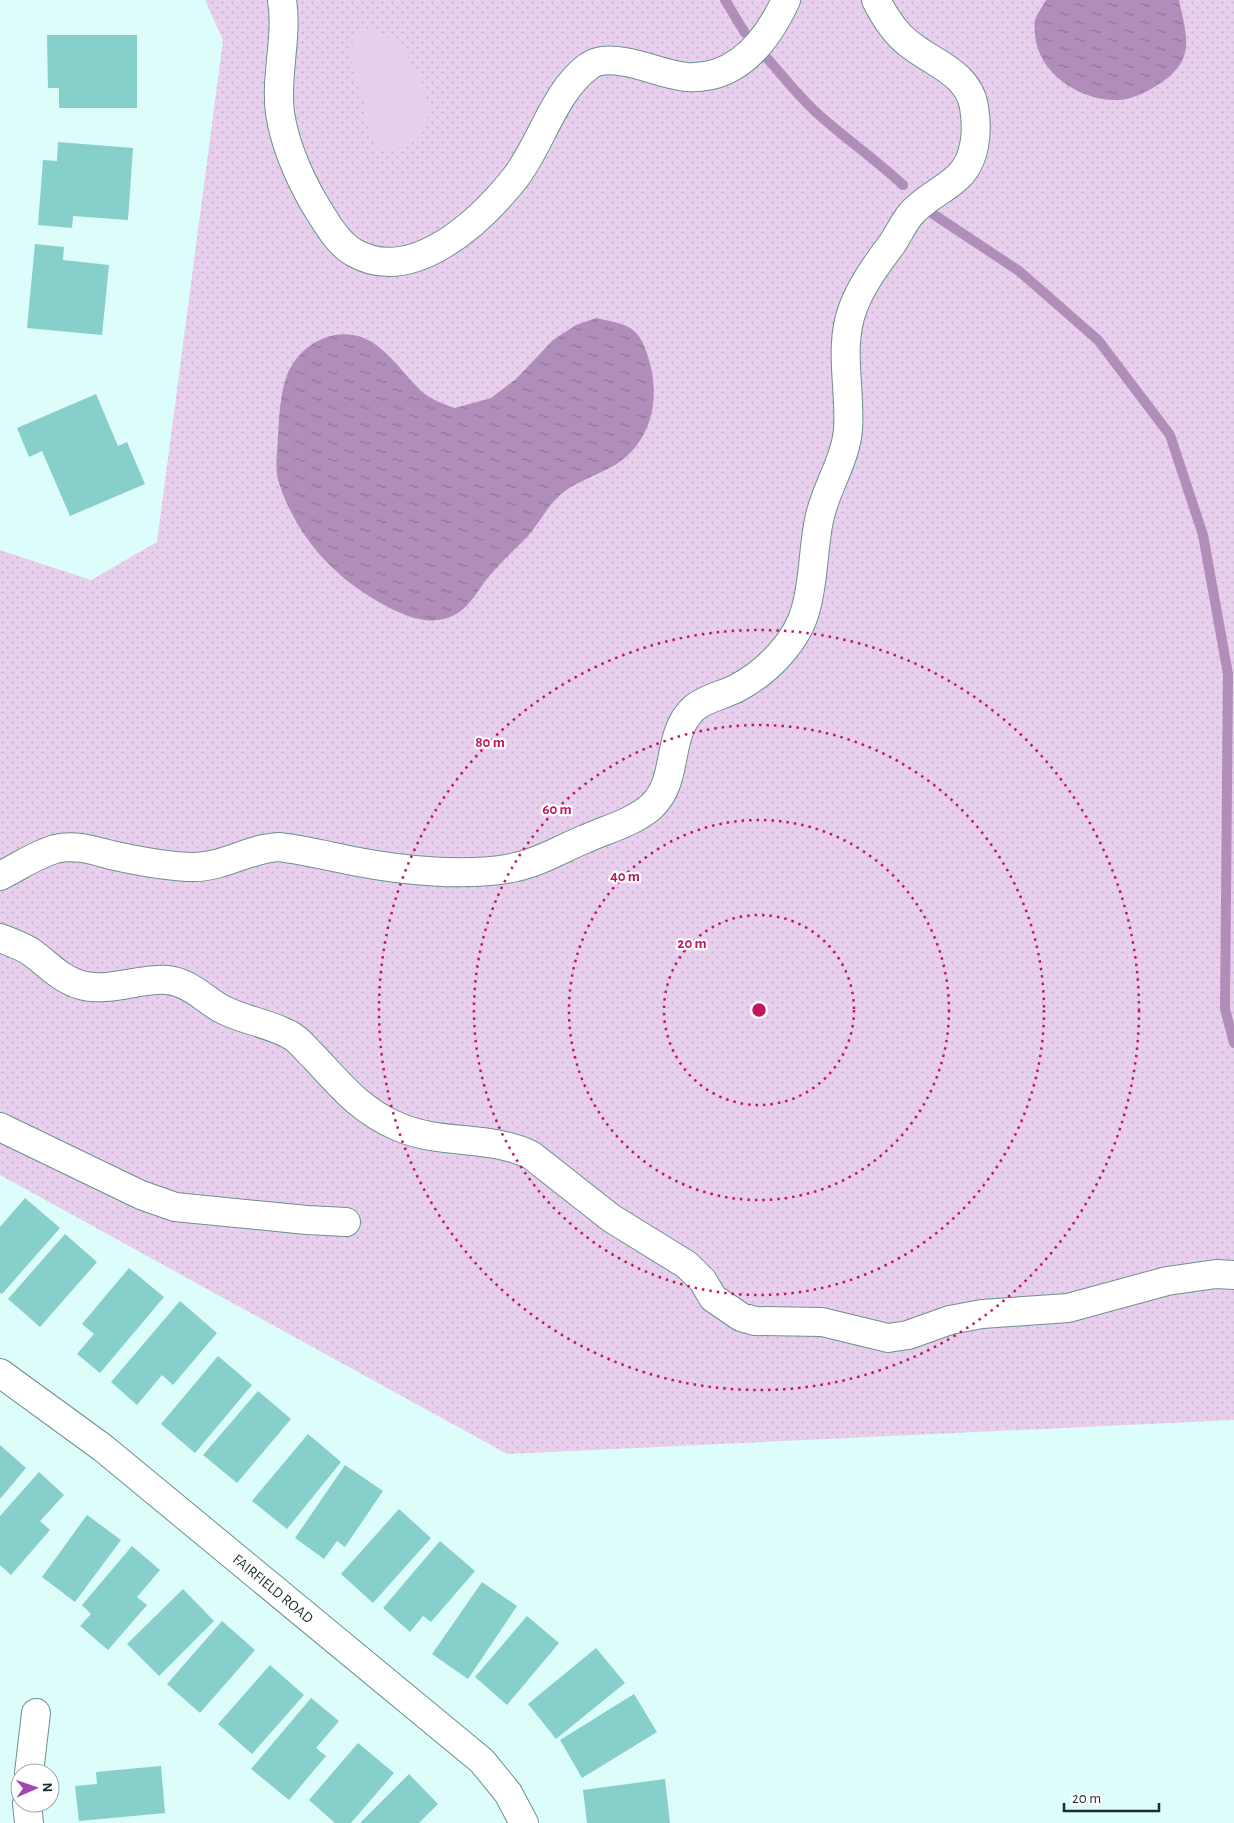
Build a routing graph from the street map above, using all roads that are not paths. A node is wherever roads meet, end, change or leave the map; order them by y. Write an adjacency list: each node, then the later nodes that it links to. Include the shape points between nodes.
1 (282, 0): 2 (street, via 285,37 279,85 280,113 289,153 308,193 334,233 352,252 378,262 426,253 445,245 463,230 516,178 573,81 590,64 612,60 686,77 726,70 756,49)
2 (786, 0)
3 (876, 0): 4 (street, via 884,16 906,42 968,87 974,103 974,152 958,176 909,215 869,276 852,310 846,356 848,429 844,454 819,519 812,581 800,629 756,676 736,689 697,705 688,715 676,735 671,770 660,796 652,805 632,820 548,857 493,871 393,867 279,847 223,863 195,867 69,848 41,855)
4 (0, 876)
5 (0, 938): 8 (street, via 30,952 62,978 82,986 104,988 152,979 188,986 222,1009 290,1035 351,1098 383,1119 416,1133 500,1144 531,1155 611,1218 687,1265 719,1303 754,1321 822,1322 888,1338 982,1314 1068,1308 1167,1281)
6 (0, 1127): 7 (street, via 141,1196 175,1206)
7 (346, 1222)
8 (1234, 1274)
9 (0, 1373): 12 (street, FAIRFIELD ROAD, via 103,1448 482,1761 508,1793)
10 (36, 1713): 11 (street)
11 (29, 1763)
12 (524, 1823)

